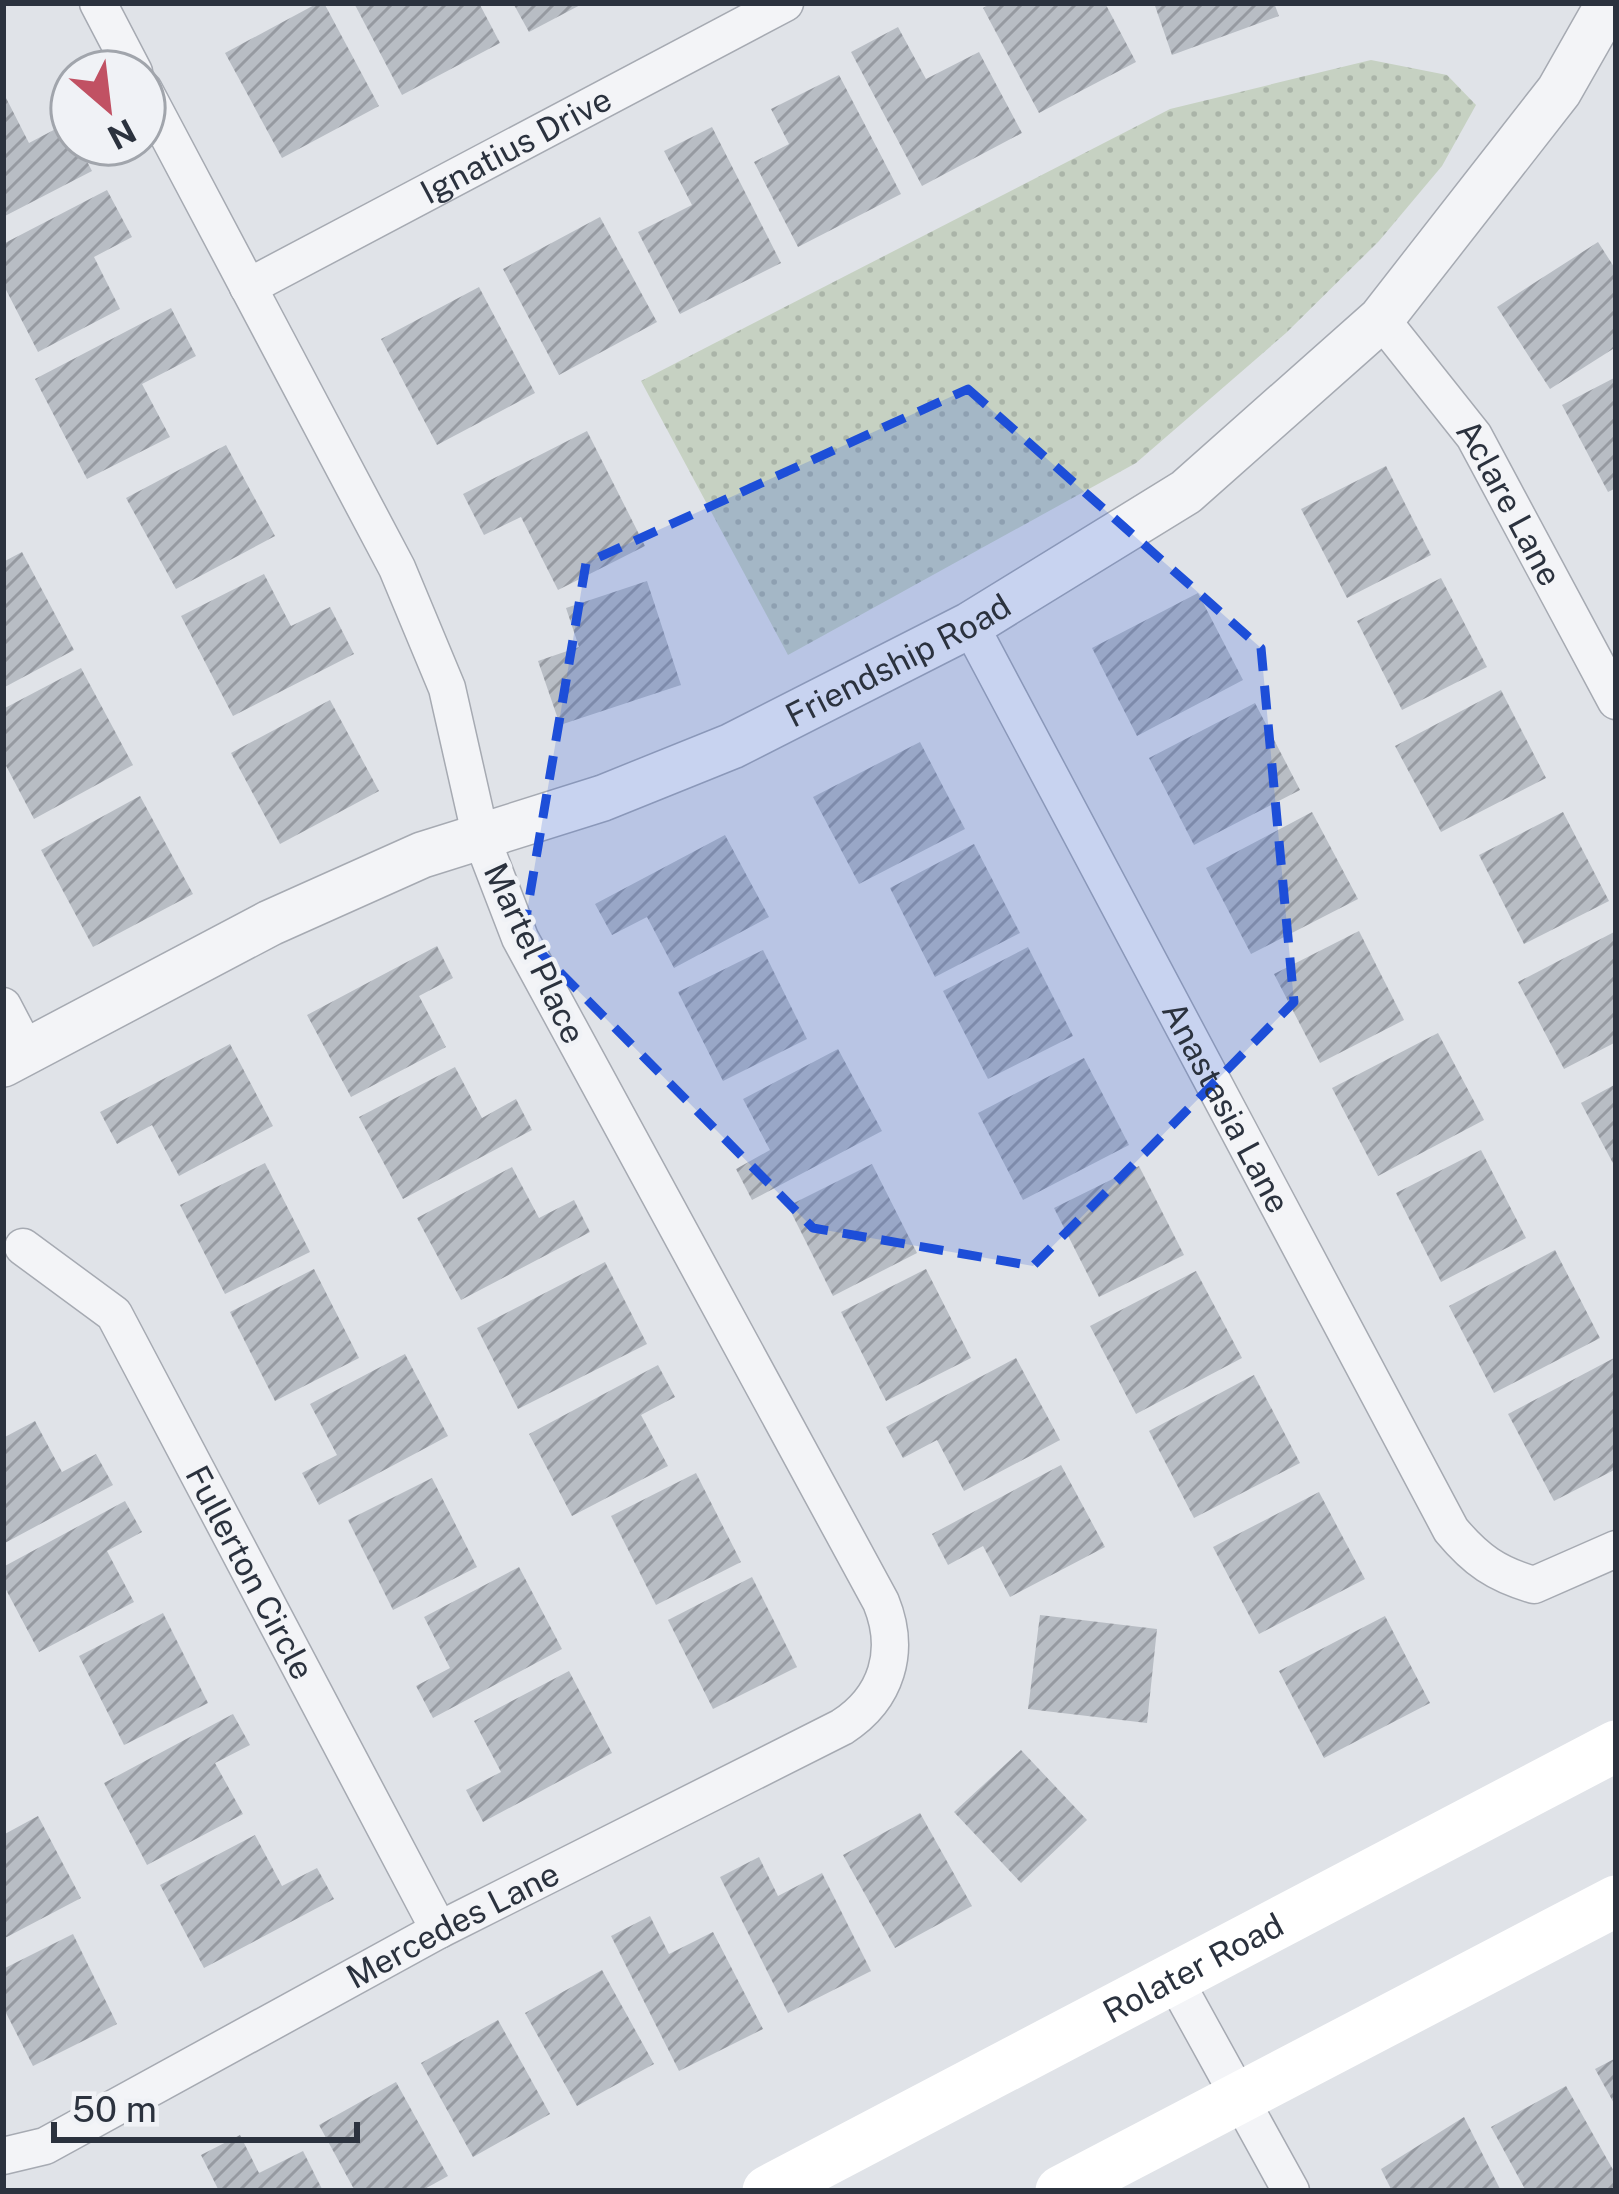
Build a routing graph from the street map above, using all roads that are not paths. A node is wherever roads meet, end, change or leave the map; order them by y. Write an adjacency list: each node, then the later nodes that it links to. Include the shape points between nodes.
1 (98, 3): 4 (street)
2 (785, 3): 6 (street, Ignatius Drive)
3 (1609, 3): 7 (street, Friendship Road, via 1559,91)
4 (121, 48)
5 (168, 135): 6 (street, Martel Place)
6 (248, 287): 10 (street, Martel Place, via 405,588 447,688)
7 (1382, 320): 8 (street, Friendship Road, via 1186,492); 9 (street, Aclare Lane, via 1474,436)
8 (970, 625): 10 (street, Friendship Road, via 716,754); 14 (street, Anastasia Lane, via 1451,1530 1500,1576 1534,1585)
9 (1616, 701)
10 (480, 834): 12 (street, Friendship Road, via 270,923); 15 (street, Martel Place, via 520,938 880,1602 891,1637)
11 (3, 1006): 12 (street)
12 (15, 1058)
13 (23, 1247): 18 (street, Fullerton Circle, via 114,1315)
14 (1616, 1549)
15 (887, 1672): 18 (street, Mercedes Lane, via 870,1704 842,1726)
16 (1616, 1746): 19 (main road, Rolater Road)
17 (1616, 1901): 20 (main road)
18 (440, 1930): 21 (street, Mercedes Lane, via 45,2146)
19 (1173, 1977): 20 (street); 22 (main road, Rolater Road)
20 (1242, 2096): 23 (main road); 24 (street)
21 (3, 2156)
22 (768, 2191)
23 (1061, 2191)
24 (1291, 2191)

